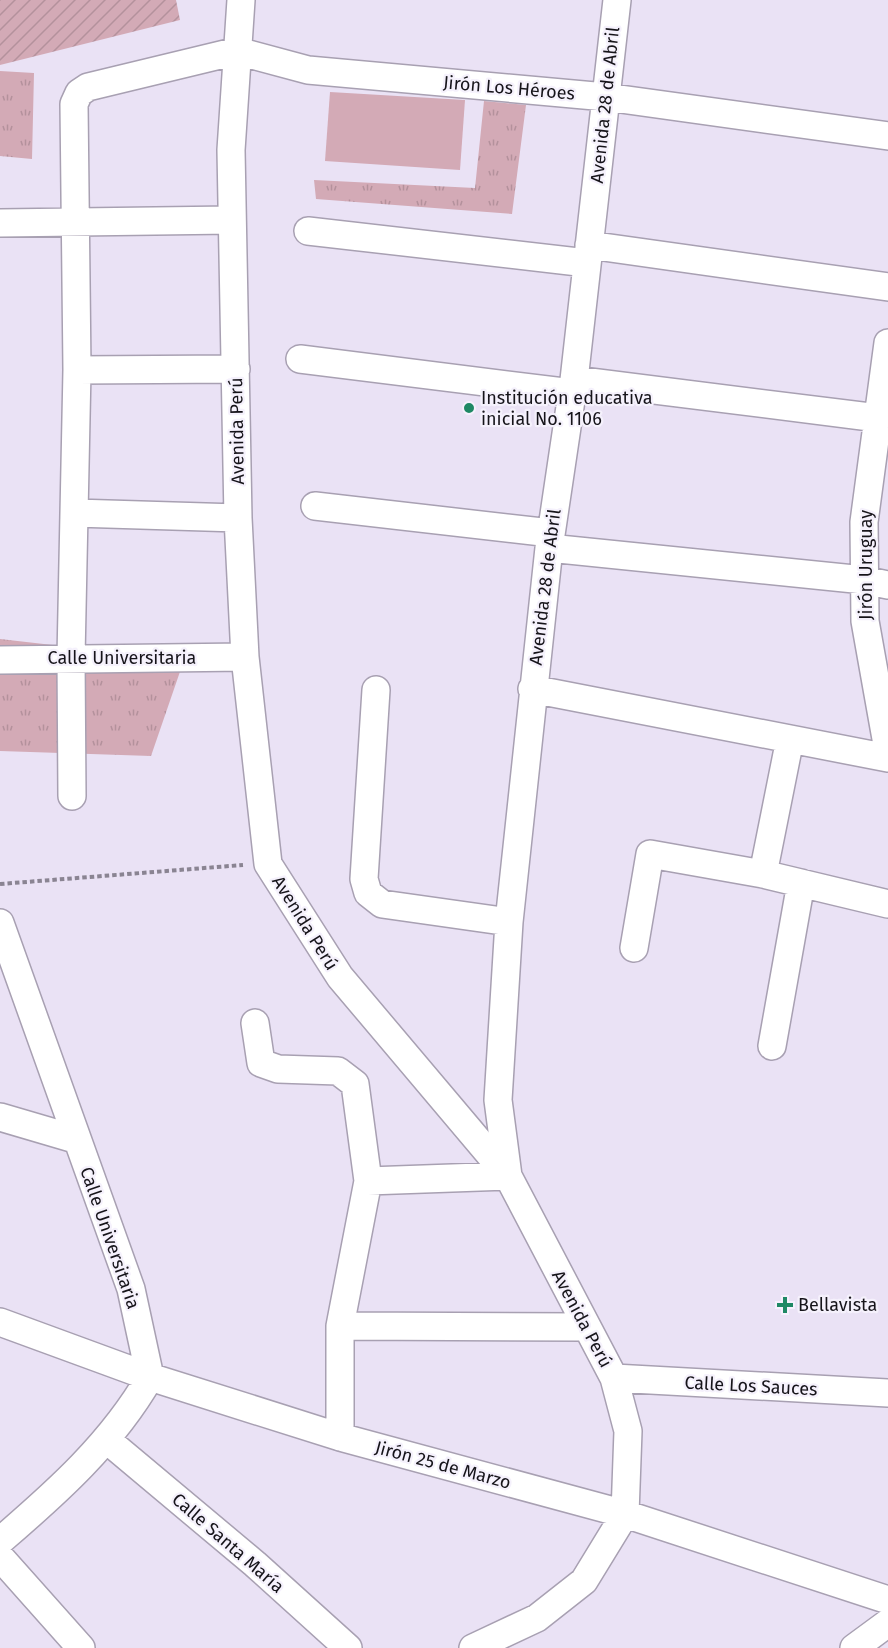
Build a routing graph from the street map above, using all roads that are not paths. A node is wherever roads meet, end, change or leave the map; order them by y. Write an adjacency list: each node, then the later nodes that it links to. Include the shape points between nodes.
1 (241, 0): 3 (street, Avenida Perú)
2 (617, 0): 4 (street, Avenida 28 de Abril)
3 (237, 51): 4 (street, Jirón Los Héroes, via 308,70); 6 (street, Avenida Perú, via 231,150); 7 (street, via 88,87 79,93 74,104)
4 (606, 97): 5 (street, Jirón Los Héroes); 10 (street, Avenida 28 de Abril)
5 (888, 136)
6 (232, 220): 7 (street); 14 (street, Avenida Perú)
7 (76, 222): 8 (street); 15 (street)
8 (0, 223)
9 (308, 231): 10 (street)
10 (588, 254): 11 (street); 16 (street, Avenida 28 de Abril)
11 (888, 287)
12 (888, 343): 17 (street, Jirón Uruguay)
13 (300, 359): 16 (street)
14 (236, 369): 15 (street); 20 (street, Avenida Perú)
15 (77, 370): 19 (street)
16 (573, 387): 17 (street); 21 (street, Avenida 28 de Abril)
17 (878, 418): 22 (street, Jirón Uruguay, via 864,522)
18 (315, 506): 21 (street)
19 (75, 513): 20 (street); 23 (street)
20 (238, 518): 24 (street, Avenida Perú)
21 (550, 540): 22 (street); 26 (street, Avenida 28 de Abril)
22 (876, 582): 29 (street, Jirón Uruguay, via 865,621)
23 (71, 657): 24 (street, Calle Universitaria); 25 (street, Calle Universitaria); 31 (street)
24 (244, 657): 42 (street, Avenida Perú, via 268,864 340,977)
25 (0, 660)
26 (532, 689): 28 (street); 35 (street, Avenida 28 de Abril)
27 (376, 690): 35 (street, via 364,879 368,892 382,904)
28 (790, 739): 30 (street); 32 (street)
29 (888, 750)
30 (888, 758)
31 (72, 796)
32 (763, 874): 33 (street); 37 (street, via 650,854)
33 (801, 883): 34 (street); 39 (street)
34 (888, 904)
35 (509, 922): 42 (street, Avenida 28 de Abril, via 498,1100)
36 (0, 924): 41 (street, Calle Universitaria)
37 (634, 948)
38 (255, 1023): 43 (street, via 261,1063 278,1069 338,1071 355,1084)
39 (772, 1046)
40 (0, 1117): 41 (street)
41 (75, 1139): 47 (street, Calle Universitaria, via 131,1289)
42 (508, 1176): 43 (street); 46 (street, Avenida Perú)
43 (368, 1181): 45 (street)
44 (0, 1322): 47 (street, Jirón 25 de Marzo)
45 (340, 1326): 46 (street); 50 (street)
46 (585, 1327): 48 (street, Avenida Perú)
47 (150, 1377): 50 (street, Jirón 25 de Marzo); 51 (street)
48 (614, 1378): 49 (street, Calle Los Sauces); 52 (street, Avenida Perú, via 628,1431)
49 (888, 1393)
50 (340, 1437): 52 (street, Jirón 25 de Marzo)
51 (107, 1440): 53 (street, via 58,1491); 58 (street, Calle Santa María)
52 (625, 1514): 55 (street, Jirón 25 de Marzo); 59 (street, Avenida Perú, via 584,1581 537,1618)
53 (0, 1541)
54 (0, 1557): 57 (street)
55 (888, 1600)
56 (888, 1623): 60 (street)
57 (81, 1648)
58 (348, 1648)
59 (473, 1648)
60 (854, 1648)

